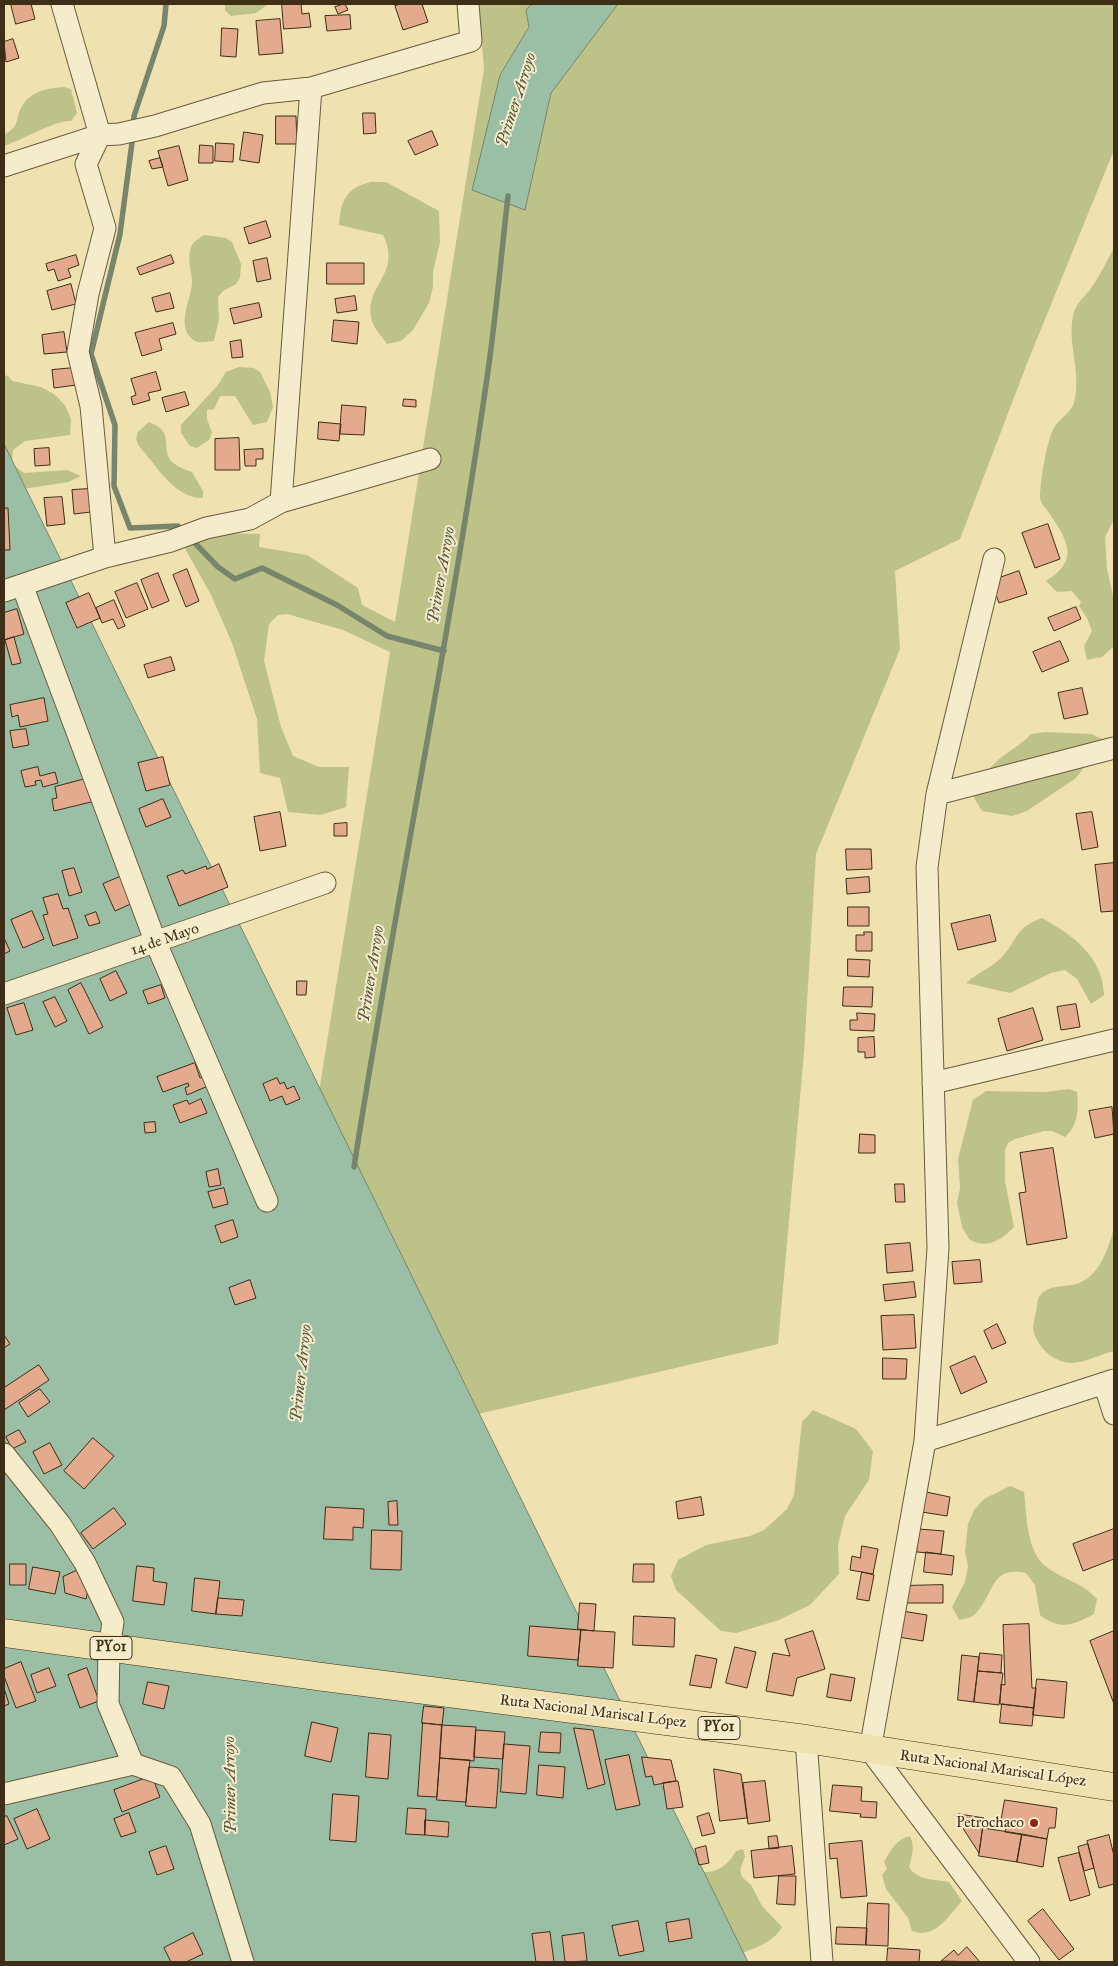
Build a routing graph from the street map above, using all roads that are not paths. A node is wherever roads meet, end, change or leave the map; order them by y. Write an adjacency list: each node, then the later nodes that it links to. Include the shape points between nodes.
1 (62, 4): 4 (street)
2 (468, 4): 3 (street, via 471,41)
3 (310, 88): 4 (street, via 263,93 155,126); 7 (street)
4 (110, 134): 5 (street); 8 (street, via 86,164 105,228 88,294 78,352 91,406)
5 (4, 166)
6 (430, 459): 7 (street)
7 (281, 502): 8 (street, via 250,520 206,528 172,541)
8 (105, 557): 10 (street)
9 (994, 559): 12 (street)
10 (13, 588): 14 (street)
11 (1114, 748): 12 (street)
12 (937, 794): 17 (street, via 927,867)
13 (325, 883): 14 (street, 14 de Mayo)
14 (156, 943): 15 (street, 14 de Mayo); 18 (street)
15 (4, 994)
16 (1114, 1040): 17 (street)
17 (933, 1083): 21 (street, via 938,1248)
18 (267, 1201)
19 (1109, 1381): 20 (street); 21 (street)
20 (1114, 1414)
21 (925, 1441): 26 (street)
22 (4, 1454): 24 (street, via 60,1524 85,1563 113,1622)
23 (4, 1633): 24 (highway, PY01)
24 (109, 1648): 25 (highway, Ruta Nacional Mariscal López / PY01); 27 (street, via 108,1704)
25 (806, 1739): 26 (highway, Ruta Nacional Mariscal López / PY01); 31 (street)
26 (870, 1750): 28 (highway, Ruta Nacional Mariscal López / PY01); 32 (street)
27 (133, 1764): 29 (street); 30 (street, via 171,1777 200,1824)
28 (1114, 1787)
29 (4, 1794)
30 (243, 1962)
31 (822, 1962)
32 (1029, 1962)

